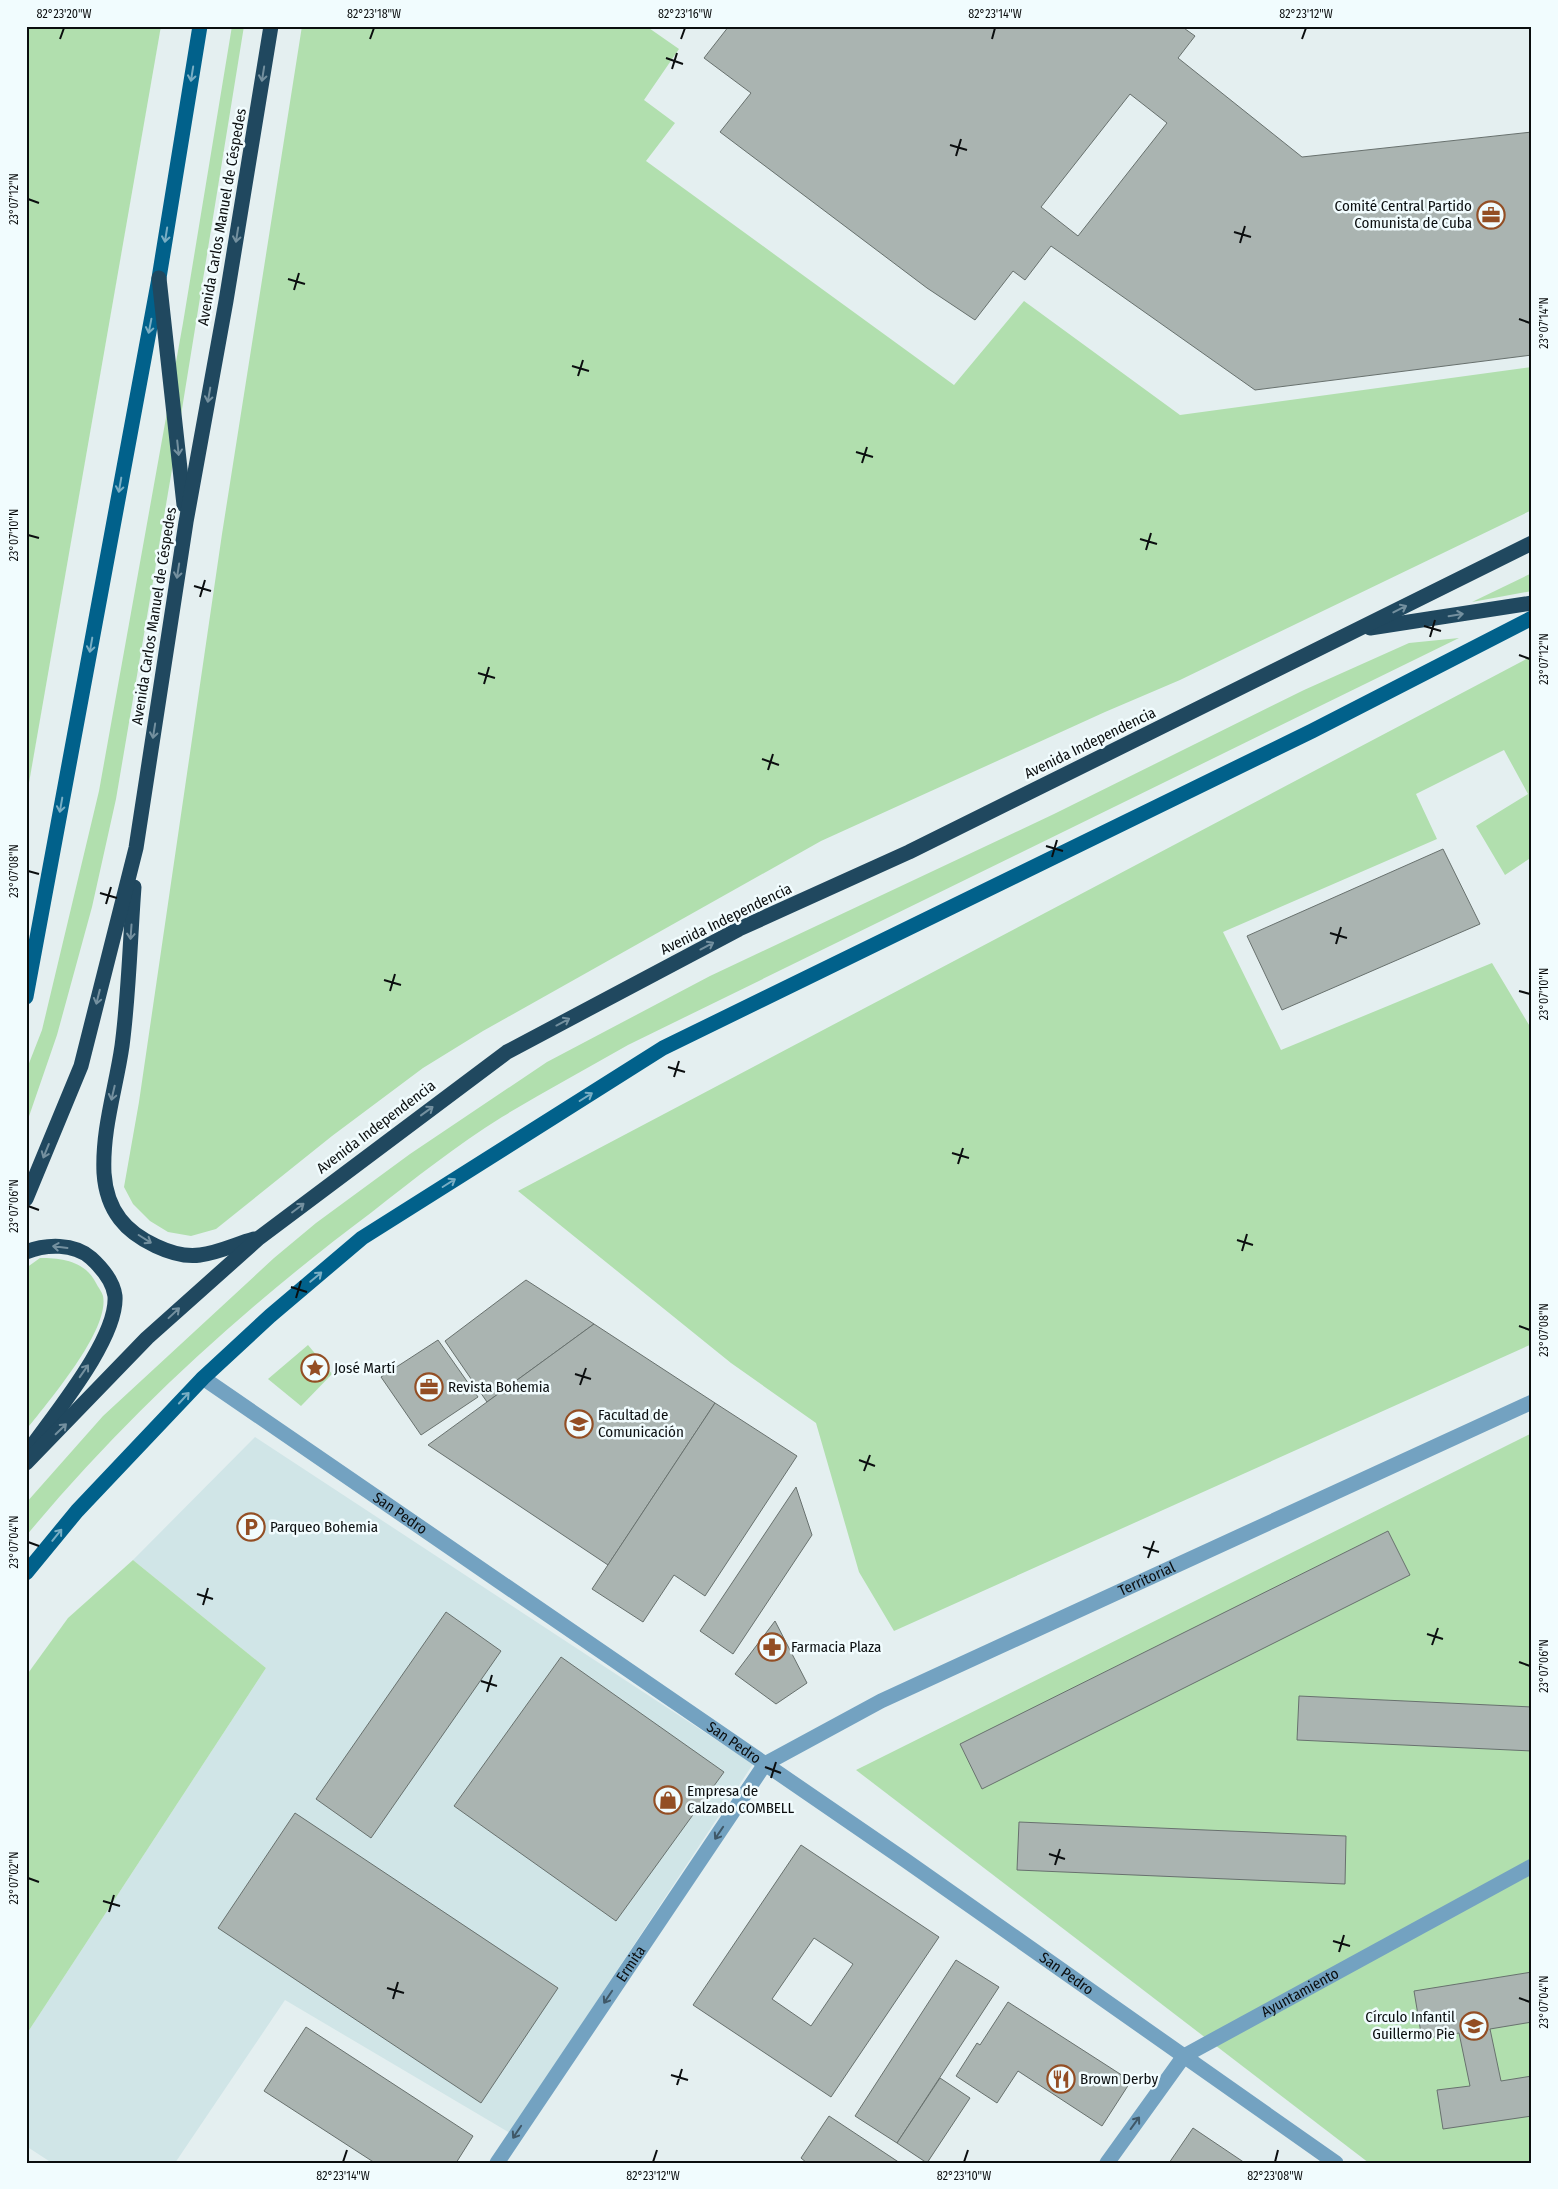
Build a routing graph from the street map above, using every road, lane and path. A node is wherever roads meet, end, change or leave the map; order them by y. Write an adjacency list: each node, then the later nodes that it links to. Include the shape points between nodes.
1 (200, 26): 3 (main road, one-way to 3)
2 (271, 26): 4 (highway, Avenida Carlos Manuel de Céspedes, one-way to 4)
3 (159, 278): 4 (highway, one-way to 4); 10 (main road, one-way to 10)
4 (186, 522): 9 (highway, Avenida Carlos Manuel de Céspedes, one-way to 9)
5 (1532, 543): 8 (highway, Avenida Independencia, one-way to 5)
6 (1532, 604): 8 (highway, one-way to 6)
7 (1532, 618): 14 (main road, one-way to 7, via 362,1238 663,1048 1312,732)
8 (1356, 631): 12 (highway, Avenida Independencia, one-way to 8, via 507,1052 739,929 909,852)
9 (136, 848): 11 (highway, Avenida Carlos Manuel de Céspedes, one-way to 11, via 81,1066); 12 (highway, one-way to 12, via 127,1010 107,1121 104,1173 108,1195 120,1218 134,1233 172,1252 198,1256)
10 (26, 997)
11 (26, 1199)
12 (259, 1238): 17 (highway, Avenida Independencia, one-way to 12, via 148,1338)
13 (26, 1252): 16 (highway, one-way to 13, via 94,1356 110,1326 114,1296 107,1275 88,1255 58,1246 39,1247)
14 (203, 1378): 18 (main road, one-way to 14, via 77,1511); 19 (street, San Pedro)
15 (1532, 1402): 19 (street, Territorial, via 881,1701)
16 (26, 1454)
17 (26, 1463)
18 (26, 1573)
19 (765, 1764): 21 (street, San Pedro); 22 (street, Ermita, one-way to 22)
20 (1532, 1866): 21 (street, Ayuntamiento)
21 (1184, 2056): 23 (street, Ayuntamiento, one-way to 21); 24 (street, San Pedro)
22 (497, 2163)
23 (1107, 2163)
24 (1336, 2163)

